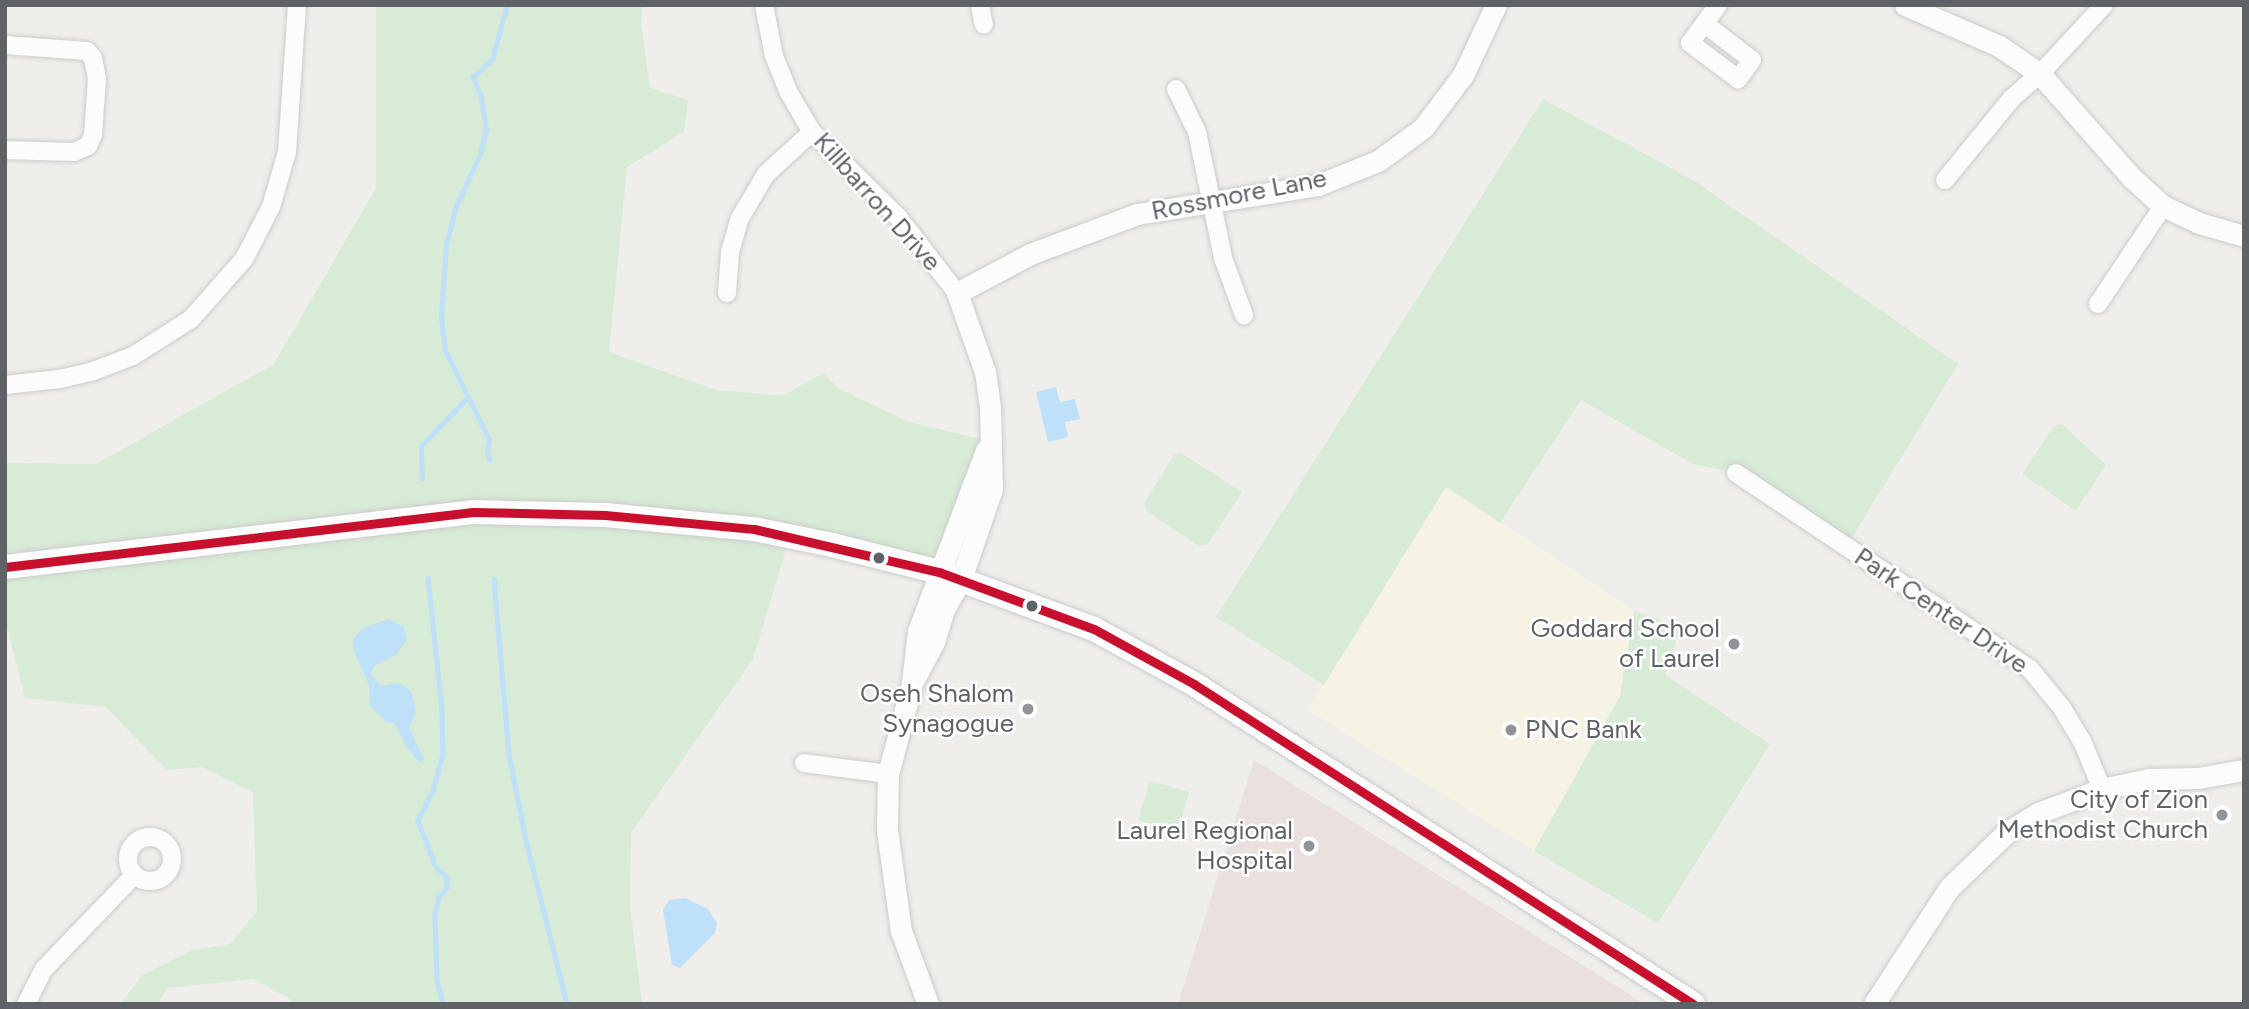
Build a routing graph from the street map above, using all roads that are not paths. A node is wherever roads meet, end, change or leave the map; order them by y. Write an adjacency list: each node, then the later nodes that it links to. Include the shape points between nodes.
1 (297, 5): 23 (street, via 287,152 271,207 244,259 191,319 133,356 60,379)
2 (764, 5): 13 (street, Killbarron Drive, via 774,56 789,93)
3 (980, 5): 8 (street)
4 (1496, 5): 16 (street, Rossmore Lane, via 1463,75 1423,128 1378,161 1318,184)
5 (1718, 5): 9 (street)
6 (1905, 5): 11 (street, via 1999,46)
7 (2104, 5): 11 (street)
8 (984, 24)
9 (1704, 24)
10 (5, 45): 14 (street, via 87,51 97,79 88,146 74,152)
11 (2040, 74): 15 (street, via 2012,98); 17 (street)
12 (1176, 89): 16 (street, via 1197,132)
13 (813, 132): 19 (street, via 766,174 739,220 730,252); 20 (street, Killbarron Drive, via 898,217)
14 (5, 150)
15 (1945, 180)
16 (1213, 203): 20 (street, Rossmore Lane, via 1137,214 1030,254); 22 (street, via 1223,257)
17 (2162, 206): 18 (street); 21 (street)
18 (2244, 236)
19 (727, 293)
20 (957, 293): 26 (street, Killbarron Drive, via 985,372 990,407 989,441)
21 (2098, 304)
22 (1244, 315)
23 (5, 385)
24 (1736, 473): 30 (street, Park Center Drive, via 2030,669 2082,741)
25 (5, 567): 26 (main road, via 473,512 605,515 754,529)
26 (950, 575): 29 (street, Killbarron Drive, via 918,631 912,683); 34 (main road, via 1094,629 1194,684)
27 (804, 763): 29 (street)
28 (2244, 770): 30 (street, via 2198,778 2149,779)
29 (888, 774): 33 (street, Killbarron Drive, via 887,830 901,931)
30 (2102, 789): 35 (street, via 2038,813 1989,846 1949,888)
31 (134, 875): 32 (street, via 44,970)
32 (26, 1004)
33 (928, 1004)
34 (1693, 1004)
35 (1874, 1004)

